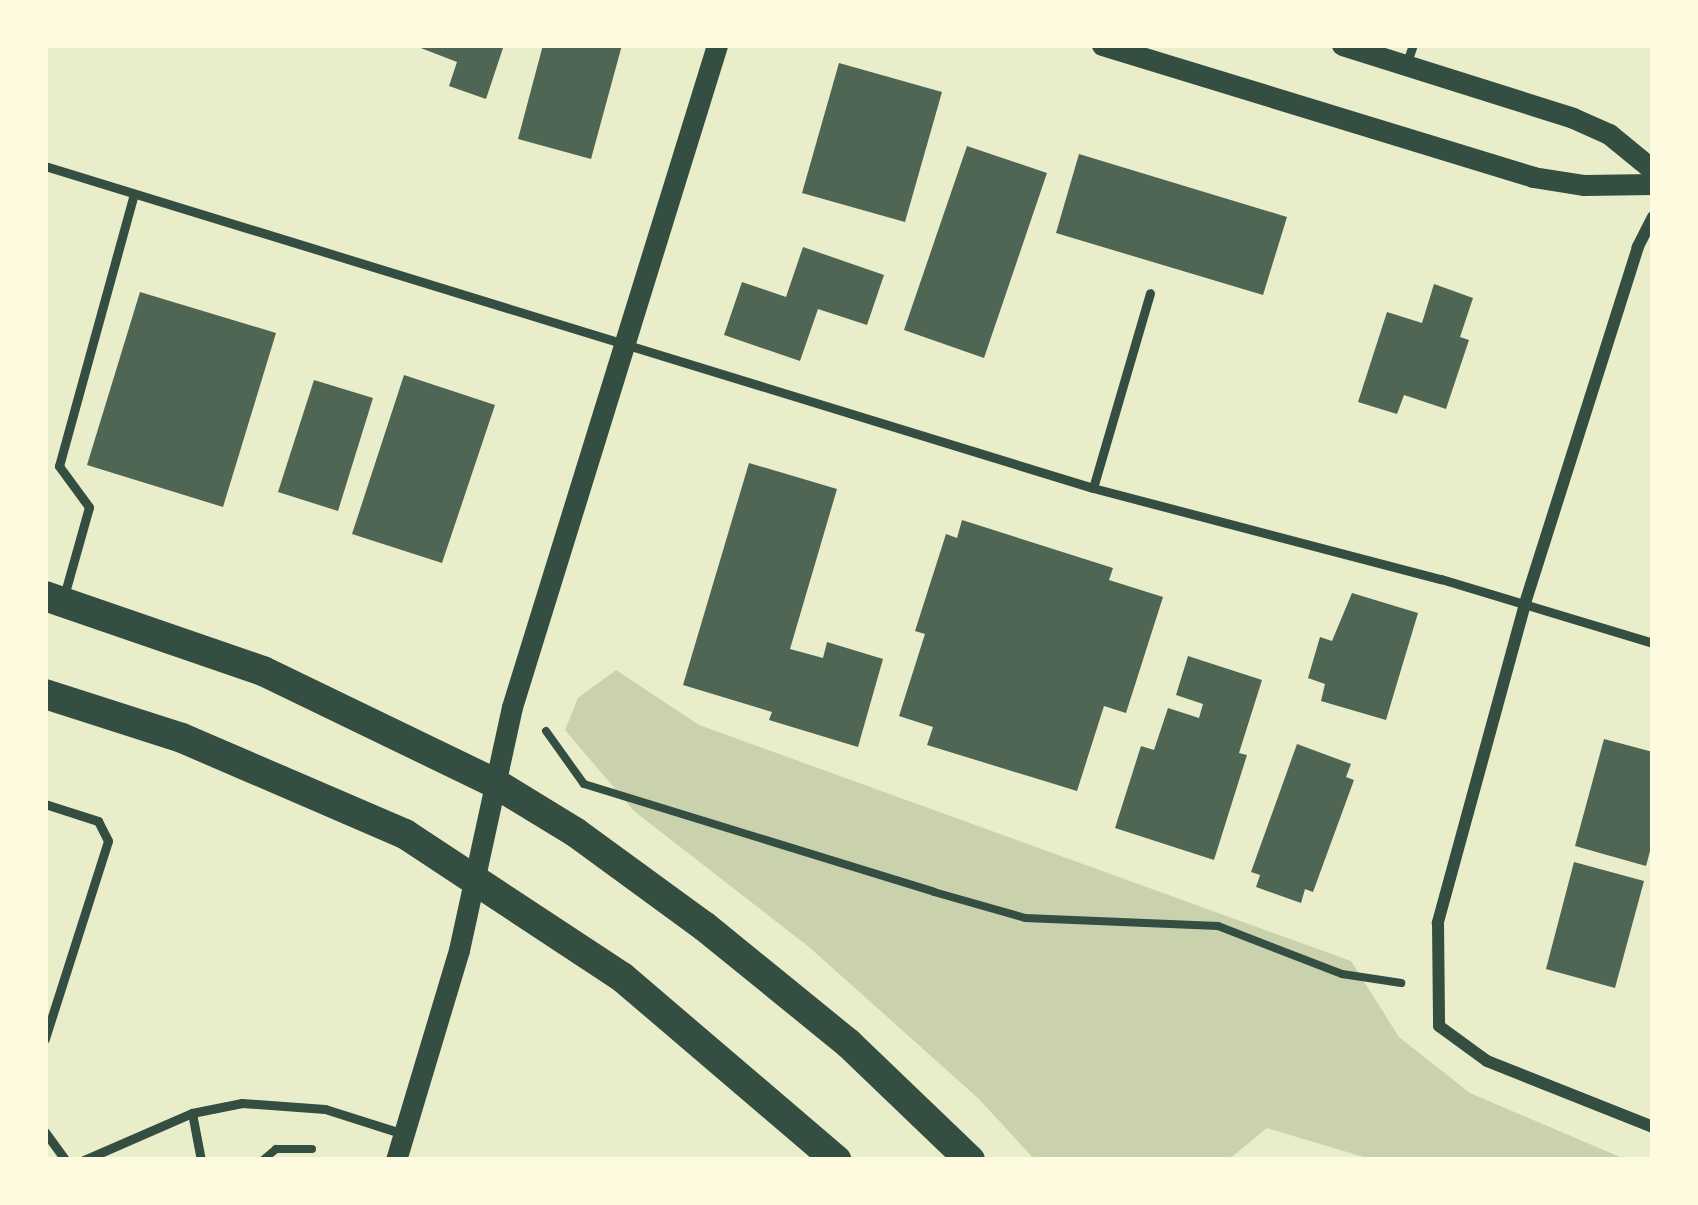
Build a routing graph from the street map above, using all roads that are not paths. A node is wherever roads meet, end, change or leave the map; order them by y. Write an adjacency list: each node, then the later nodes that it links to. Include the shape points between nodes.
1 (717, 45): 11 (street)
2 (1102, 45): 7 (street, via 1533,177)
3 (1342, 45): 4 (street)
4 (1410, 55): 6 (street, via 1609,134)
5 (45, 166): 8 (lane)
6 (1653, 170)
7 (1653, 184)
8 (134, 194): 11 (lane); 13 (lane, via 59,466 89,507)
9 (1653, 217): 14 (street)
10 (1150, 293): 12 (lane)
11 (623, 341): 12 (lane); 17 (street)
12 (1094, 488): 14 (lane)
13 (54, 599): 17 (main road, via 263,671)
14 (1525, 604): 15 (lane); 22 (street, via 1438,923 1439,1026 1486,1061)
15 (1653, 643)
16 (45, 694): 19 (main road, via 299,787 405,834)
17 (494, 782): 19 (street); 30 (main road, via 704,926 848,1043)
18 (45, 804): 20 (lane, via 98,821 108,841)
19 (473, 876): 24 (street); 29 (main road, via 622,977)
20 (45, 1039)
21 (192, 1113): 24 (lane, via 288,1102); 26 (lane); 27 (lane)
22 (1653, 1127)
23 (45, 1132): 25 (lane)
24 (404, 1135): 28 (street)
25 (65, 1160)
26 (84, 1160)
27 (201, 1160)
28 (396, 1160)
29 (836, 1160)
30 (970, 1160)

